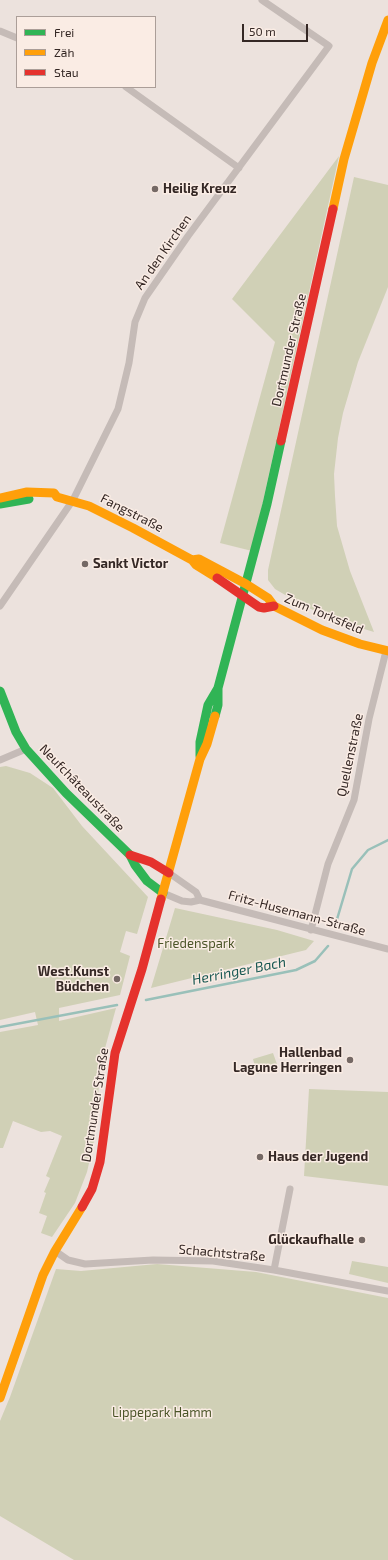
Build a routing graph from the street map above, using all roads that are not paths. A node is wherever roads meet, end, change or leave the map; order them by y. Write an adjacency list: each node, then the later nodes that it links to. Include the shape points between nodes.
1 (262, 0): 6 (street, An den Kirchen, via 329,46)
2 (388, 20): 12 (main road, Dortmunder Straße, via 372,63 344,158 280,448)
3 (0, 31): 4 (street)
4 (16, 38)
5 (127, 88): 6 (street)
6 (238, 168): 9 (street, An den Kirchen, via 145,298 135,322 129,363 118,408)
7 (57, 497): 8 (main road, Fangstraße, via 54,493 36,492 16,493); 9 (main road, Fangstraße); 10 (main road, Fangstraße)
8 (0, 498)
9 (73, 500): 11 (main road, Fangstraße); 14 (street, An den Kirchen)
10 (0, 504)
11 (192, 560): 12 (main road, Fangstraße, via 199,558); 13 (main road, Fangstraße)
12 (246, 584): 13 (main road, Dortmunder Straße); 15 (main road, Zum Torksfeld, via 268,598)
13 (243, 598): 15 (main road, Zum Torksfeld, via 259,607); 21 (main road, Dortmunder Straße, via 218,688 218,705 200,759)
14 (0, 606)
15 (274, 606): 16 (main road, Zum Torksfeld, via 322,630)
16 (387, 651): 24 (street, Quellenstraße, via 369,719 354,800 328,864)
17 (0, 691): 18 (main road, Neufchâteaustraße, via 16,732)
18 (26, 749): 19 (street); 20 (main road, Neufchâteaustraße, via 66,793)
19 (0, 760)
20 (130, 855): 21 (main road, Neufchâteaustraße, via 151,862); 22 (main road, Neufchâteaustraße, via 147,881)
21 (169, 873): 22 (main road, Dortmunder Straße); 23 (street, via 196,892)
22 (163, 893): 23 (street, Fritz-Husemann-Straße, via 182,901); 27 (main road, Dortmunder Straße, via 115,1053 100,1162 92,1189)
23 (200, 900): 24 (street, Fritz-Husemann-Straße)
24 (311, 930): 25 (street, Fritz-Husemann-Straße)
25 (388, 949)
26 (290, 1189): 28 (street)
27 (55, 1251): 28 (street, Schachtstraße, via 68,1260 85,1264 153,1260 213,1261); 30 (main road, Dortmunder Straße, via 43,1275)
28 (274, 1270): 29 (street, Schachtstraße)
29 (388, 1291)
30 (0, 1398)

